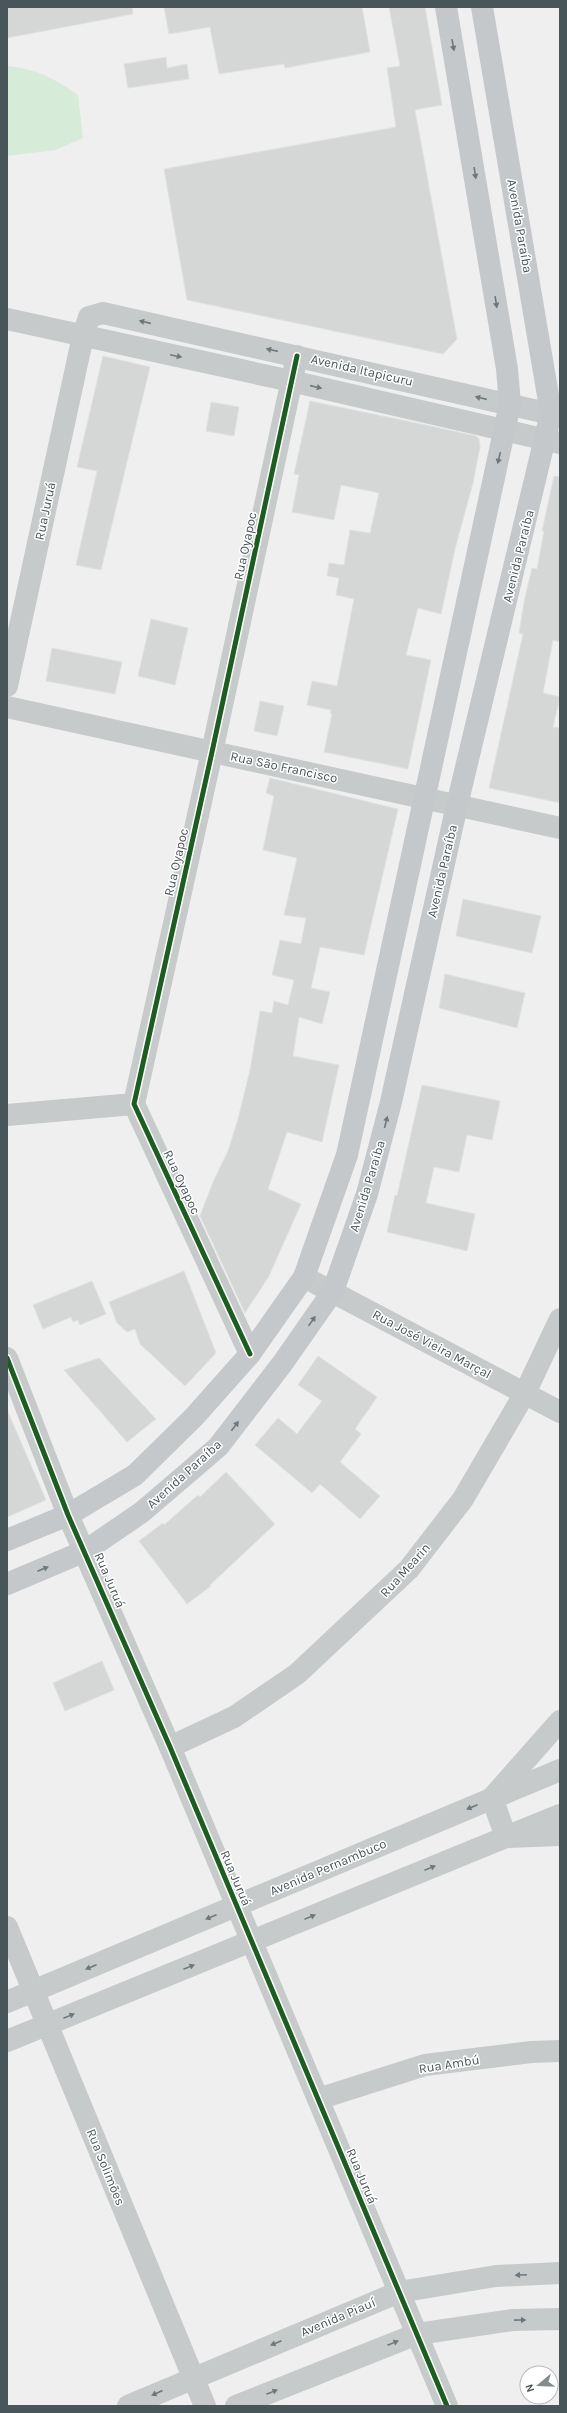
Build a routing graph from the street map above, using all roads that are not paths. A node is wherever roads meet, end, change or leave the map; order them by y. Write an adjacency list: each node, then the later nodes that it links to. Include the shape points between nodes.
1 (446, 7): 4 (main road, one-way to 4)
2 (482, 7): 3 (main road, Avenida Paraíba)
3 (502, 121): 4 (main road); 10 (main road, Avenida Paraíba)
4 (467, 126): 9 (main road, one-way to 9, via 507,369)
5 (7, 319): 6 (street, Avenida Itapicuru)
6 (83, 336): 7 (street, Avenida Itapicuru, one-way to 6, via 103,313 89,317); 8 (street, Avenida Itapicuru, one-way to 8); 13 (street, Rua Juruá)
7 (297, 356): 8 (street, Rua Oyapoc); 9 (street, Avenida Itapicuru, one-way to 7)
8 (291, 381): 11 (street, Avenida Itapicuru, one-way to 11); 15 (street, Rua Oyapoc)
9 (510, 404): 10 (street, Avenida Itapicuru); 11 (main road)
10 (556, 414): 12 (main road, Avenida Paraíba)
11 (506, 430): 12 (street, Avenida Itapicuru); 16 (main road, one-way to 16)
12 (553, 442): 17 (main road, Avenida Paraíba)
13 (7, 686)
14 (7, 707): 15 (street, Rua São Francisco)
15 (212, 752): 16 (street, Rua São Francisco); 21 (street, Rua Oyapoc)
16 (424, 798): 17 (street, Rua São Francisco); 19 (main road)
17 (457, 805): 18 (street, Rua São Francisco); 20 (main road, Avenida Paraíba)
18 (560, 828)
19 (367, 1065): 20 (main road); 23 (main road, via 348,1155)
20 (398, 1072): 24 (main road, Avenida Paraíba, one-way to 20, via 367,1194)
21 (134, 1104): 22 (street); 26 (street, Rua Oyapoc)
22 (7, 1115)
23 (304, 1277): 24 (street, Rua José Vieira Marçal); 26 (main road)
24 (333, 1291): 28 (street, Rua José Vieira Marçal); 32 (main road, Avenida Paraíba, one-way to 24, via 142,1512 218,1447 282,1364)
25 (560, 1319): 28 (street, Rua Mearin)
26 (250, 1354): 30 (main road, via 194,1417 135,1475)
27 (7, 1358): 30 (street, Rua Juruá)
28 (525, 1393): 29 (street, Rua José Vieira Marçal); 35 (street, Rua Mearin, via 464,1499 409,1569 297,1674 234,1717)
29 (560, 1412)
30 (68, 1515): 31 (main road); 32 (street, Rua Juruá)
31 (7, 1540)
32 (85, 1551): 33 (main road, Avenida Paraíba, one-way to 32); 35 (street, Rua Juruá)
33 (7, 1584)
34 (560, 1721): 37 (street)
35 (170, 1747): 41 (street, Rua Juruá)
36 (560, 1770): 37 (street, Avenida Pernambuco)
37 (492, 1798): 40 (street); 41 (street, Avenida Pernambuco, one-way to 41)
38 (560, 1815): 40 (street)
39 (560, 1834): 40 (street)
40 (506, 1837): 43 (street, one-way to 40)
41 (236, 1906): 43 (street, Rua Juruá); 44 (street, Avenida Pernambuco, one-way to 44)
42 (7, 1927): 44 (street, Rua Solimões)
43 (251, 1941): 46 (street, one-way to 43); 49 (street, Rua Juruá)
44 (34, 1991): 45 (street, Avenida Pernambuco); 46 (street, Rua Solimões)
45 (7, 2002)
46 (47, 2025): 47 (street); 54 (street, Rua Solimões)
47 (7, 2042)
48 (560, 2051): 49 (street, Rua Ambú, via 425,2065)
49 (318, 2099): 51 (street, Rua Juruá)
50 (560, 2273): 51 (street, Avenida Piauí, one-way to 51, via 496,2276)
51 (399, 2292): 53 (street, Rua Juruá); 54 (street, Avenida Piauí, one-way to 54)
52 (560, 2319): 53 (street, one-way to 52, via 513,2320)
53 (417, 2334): 57 (street, one-way to 53); 58 (street, Rua Juruá)
54 (193, 2377): 55 (street, Avenida Piauí, one-way to 55); 56 (street, Rua Solimões)
55 (128, 2406)
56 (205, 2406)
57 (236, 2406)
58 (447, 2406)

